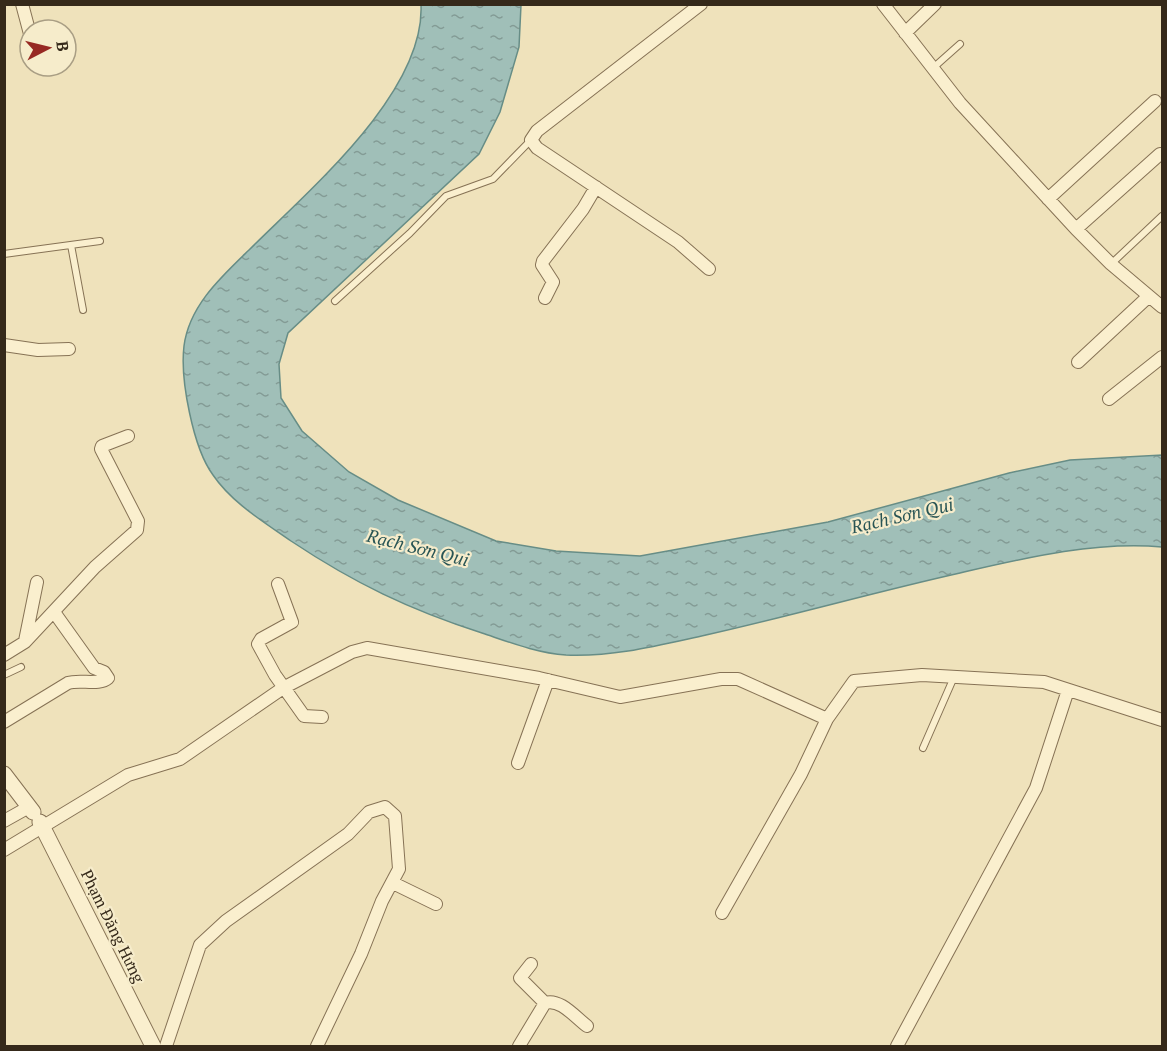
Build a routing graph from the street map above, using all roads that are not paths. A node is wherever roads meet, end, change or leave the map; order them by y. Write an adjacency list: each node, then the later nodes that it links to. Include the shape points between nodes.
1 (701, 4): 8 (street, via 537,130)
2 (883, 4): 4 (street)
3 (935, 4): 4 (street)
4 (905, 33): 6 (street)
5 (960, 44): 6 (lane)
6 (933, 68): 11 (street)
7 (1155, 101): 11 (street)
8 (531, 140): 10 (street); 21 (lane, via 493,178 446,196)
9 (1160, 154): 13 (street)
10 (596, 187): 18 (street, via 678,242); 20 (street, via 543,261 553,282)
11 (1048, 199): 13 (street)
12 (1162, 216): 17 (lane)
13 (1076, 229): 17 (street)
14 (100, 241): 15 (lane)
15 (71, 245): 16 (lane); 23 (lane)
16 (4, 254)
17 (1111, 264): 19 (street)
18 (709, 269)
19 (1149, 296): 22 (street); 27 (street)
20 (545, 298)
21 (335, 301)
22 (1162, 307)
23 (83, 310)
24 (4, 345): 25 (street)
25 (69, 349)
26 (1162, 357): 28 (street)
27 (1078, 362)
28 (1109, 399)
29 (128, 436): 32 (street, via 101,449 139,525)
30 (37, 582): 33 (street)
31 (278, 584): 39 (street, via 292,622 258,644)
32 (54, 612): 33 (street); 44 (street, via 94,668 105,672 108,678 101,682 68,683)
33 (25, 642): 34 (street)
34 (4, 655)
35 (21, 667): 36 (lane)
36 (4, 675)
37 (954, 677): 40 (street, via 1044,682); 42 (street, via 922,675 854,681); 45 (lane)
38 (548, 680): 39 (street, via 367,648); 42 (street, via 620,697 730,678); 46 (street)
39 (280, 682): 41 (street, via 304,716); 48 (street, via 180,759 128,775)
40 (1068, 690): 43 (street); 61 (street, via 1036,788)
41 (322, 717)
42 (827, 719): 53 (street, via 801,774)
43 (1162, 720)
44 (4, 722)
45 (923, 748)
46 (518, 763)
47 (7, 782): 48 (street, Phạm Đăng Hưng)
48 (36, 817): 49 (street); 50 (street); 57 (street, Phạm Đăng Hưng)
49 (4, 821)
50 (4, 850)
51 (393, 884): 52 (street); 58 (street, via 400,861 395,816 385,807 376,808 348,834 226,921 200,945); 59 (street)
52 (436, 904)
53 (722, 913)
54 (531, 964): 55 (street, via 520,978)
55 (545, 1004): 56 (street, via 559,1004); 60 (street)
56 (587, 1026)
57 (153, 1047)
58 (166, 1047)
59 (318, 1047)
60 (519, 1047)
61 (897, 1047)

